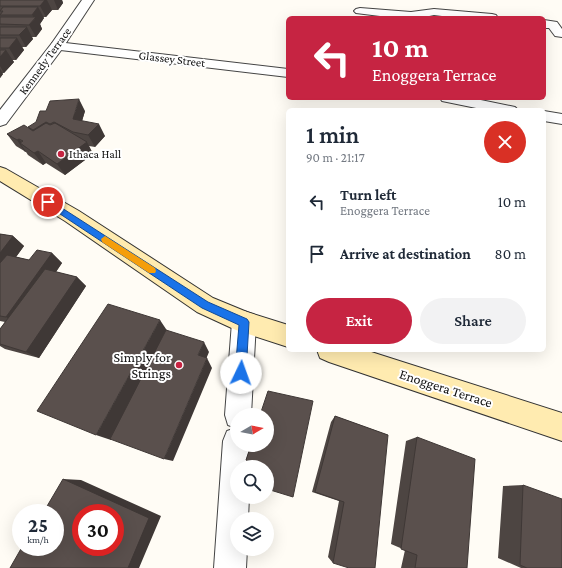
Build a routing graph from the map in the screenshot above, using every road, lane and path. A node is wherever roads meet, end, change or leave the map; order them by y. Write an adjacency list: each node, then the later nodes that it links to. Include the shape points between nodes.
1 (88, 0): 8 (street, Kennedy Terrace)
2 (360, 11): 4 (street)
3 (412, 16): 5 (street, via 434,12)
4 (412, 16)
5 (473, 16)
6 (546, 24): 7 (street, via 552,25)
7 (562, 33)
8 (57, 46): 9 (street, Glassey Street); 14 (street, Kennedy Terrace)
9 (286, 73)
10 (458, 100): 11 (street)
11 (500, 108)
12 (546, 116): 13 (street)
13 (562, 119)
14 (0, 121)
15 (0, 173): 16 (main road, via 72,216 205,305)
16 (244, 322): 17 (main road); 19 (street)
17 (286, 335)
18 (335, 352): 20 (main road, Enoggera Terrace)
19 (238, 408)
20 (562, 427)
21 (236, 452): 22 (street)
22 (230, 568)

